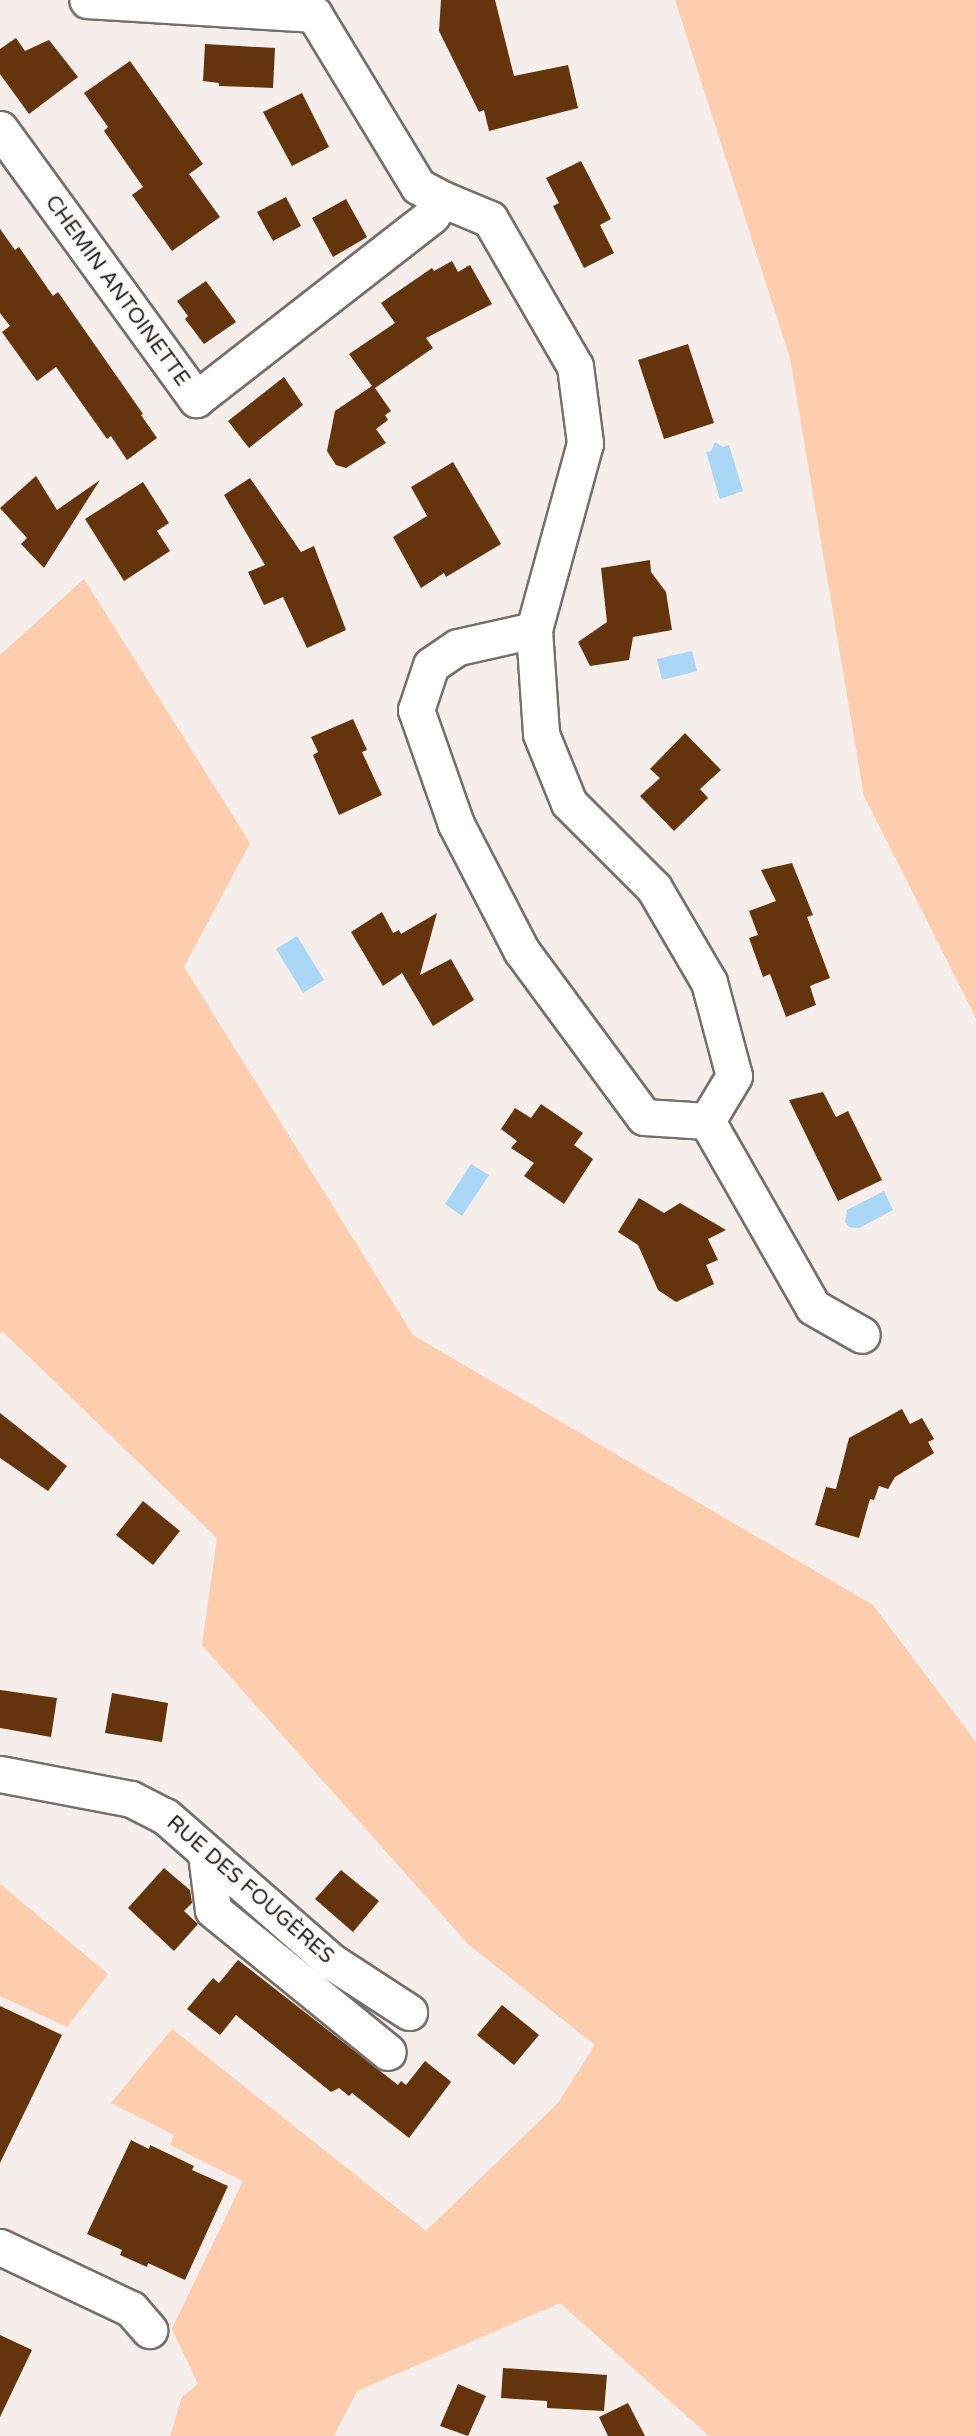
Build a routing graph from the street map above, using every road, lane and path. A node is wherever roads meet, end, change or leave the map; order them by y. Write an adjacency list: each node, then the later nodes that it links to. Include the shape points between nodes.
1 (86, 0): 2 (street)
2 (219, 4): 4 (street, via 314,14 418,186)
3 (0, 129): 4 (street, CHEMIN ANTOINETTE, via 196,399 432,215)
4 (443, 199): 5 (street, via 490,219 575,366 585,443)
5 (534, 630): 6 (street, via 541,734 569,803 654,888 709,982 734,1076); 6 (street, via 458,647 430,665 416,710 456,824 521,950 644,1117)
6 (707, 1121): 7 (street, via 813,1307)
7 (862, 1335)
8 (0, 1774): 9 (street, RUE DES FOUGÈRES, via 131,1799 165,1816)
9 (206, 1854): 10 (street, RUE DES FOUGÈRES, via 332,1962); 11 (street, via 212,1910)
10 (409, 2012)
11 (388, 2052)
12 (0, 2247): 13 (street, via 131,2309)
13 (149, 2330)

